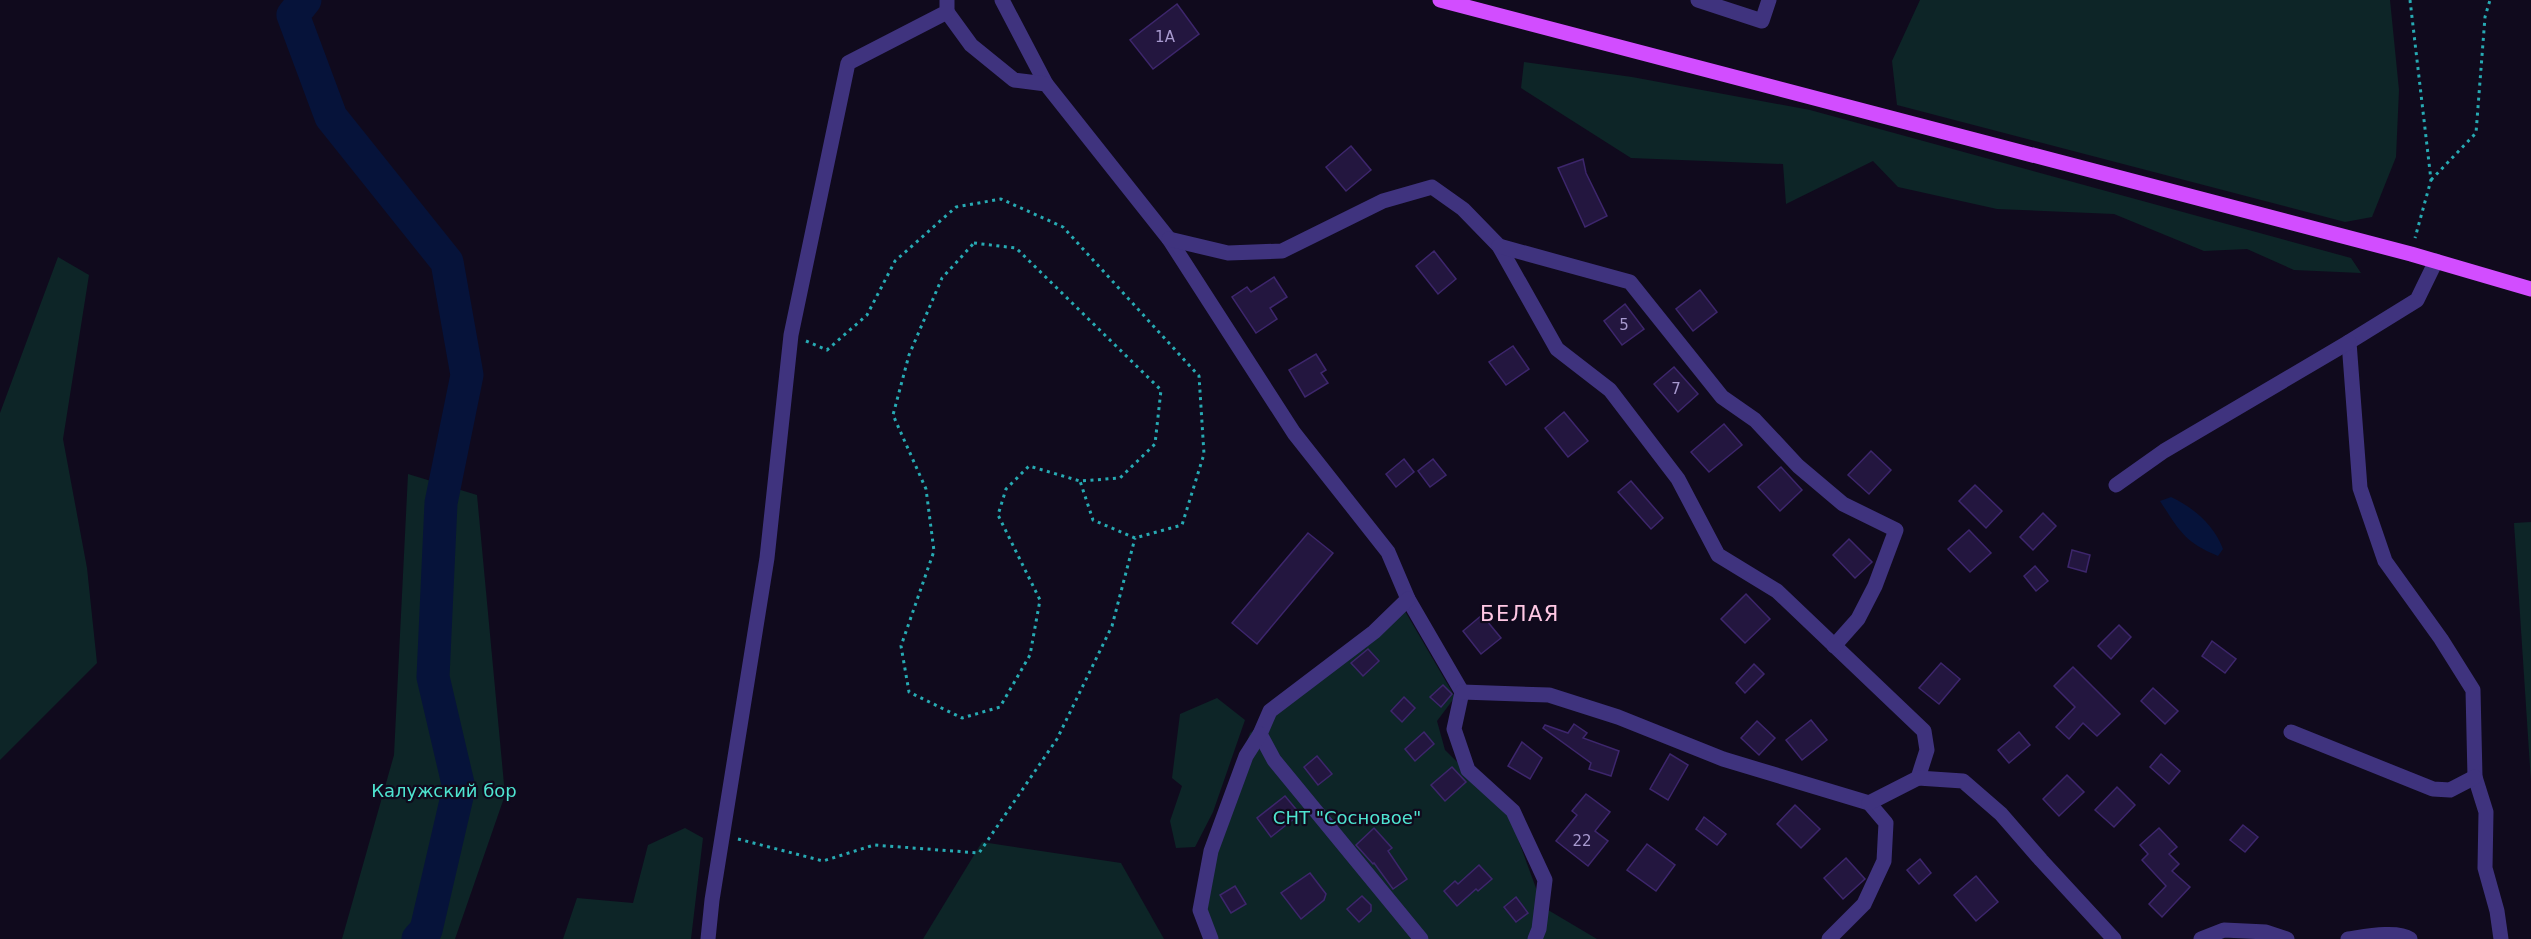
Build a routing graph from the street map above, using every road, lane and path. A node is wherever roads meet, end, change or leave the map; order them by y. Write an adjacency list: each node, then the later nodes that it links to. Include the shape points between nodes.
1 (1002, 0): 8 (street)
2 (1440, 0): 12 (main road)
3 (1698, 0): 4 (street, via 1762,21)
4 (1769, 0)
5 (2410, 0): 9 (path)
6 (2490, 0): 9 (path, via 2485,17 2476,133)
7 (947, 6): 8 (street, via 971,45 1014,80); 15 (street, via 848,63)
8 (1046, 84): 10 (street)
9 (2431, 180): 12 (path)
10 (1169, 239): 11 (street, via 1228,253 1282,251 1383,201 1432,187 1463,209); 20 (street, via 1294,433 1388,552)
11 (1499, 246): 21 (street, via 1557,349 1610,390 1678,479 1718,555 1777,591); 21 (street, via 1630,282 1722,397 1755,420 1798,466 1843,504 1896,530 1858,619)
12 (2411, 254): 13 (main road)
13 (2436, 261): 14 (main road); 16 (street, via 2417,300)
14 (2531, 289)
15 (791, 335): 19 (path, via 827,350 867,315 896,261 956,207 1001,199 1063,227 1199,376 1204,454 1182,525); 28 (street, via 767,558)
16 (2349, 342): 18 (street, via 2164,451); 25 (street, via 2360,488 2385,561 2473,690)
17 (1080, 481): 17 (path, via 1029,466 1006,489 998,515 1040,600 1030,655 1000,707 962,718 909,692 901,646 934,551 926,489 893,415 909,356 942,278 974,243 1016,248 1161,390 1155,444 1120,478); 19 (path, via 1093,520)
18 (2116, 484)
19 (1135, 538): 28 (path, via 1112,626 1062,729 979,853 874,845 824,861)
20 (1408, 599): 22 (street); 24 (street, via 1374,632 1270,711)
21 (1834, 645): 26 (street, via 1924,731 1927,750)
22 (1462, 692): 27 (street, via 1549,694 1723,759); 32 (street, via 1455,729 1468,770 1513,811 1545,880)
23 (2291, 732): 25 (street, via 2433,789 2450,790)
24 (1260, 734): 30 (street, via 1246,756 1211,851 1200,910); 31 (street, via 1274,760)
25 (2475, 777): 39 (street, via 2486,812 2485,868)
26 (1918, 778): 27 (street); 34 (street, via 1963,781 2001,814)
27 (1869, 803): 33 (street, via 1886,823 1884,861 1864,904)
28 (722, 835): 29 (street)
29 (708, 939)
30 (1211, 939)
31 (1421, 939)
32 (1535, 939)
33 (1829, 939)
34 (2114, 939)
35 (2201, 939): 36 (street, via 2224,930 2266,932)
36 (2287, 939)
37 (2348, 939): 38 (street, via 2404,935)
38 (2410, 939)
39 (2500, 939)

